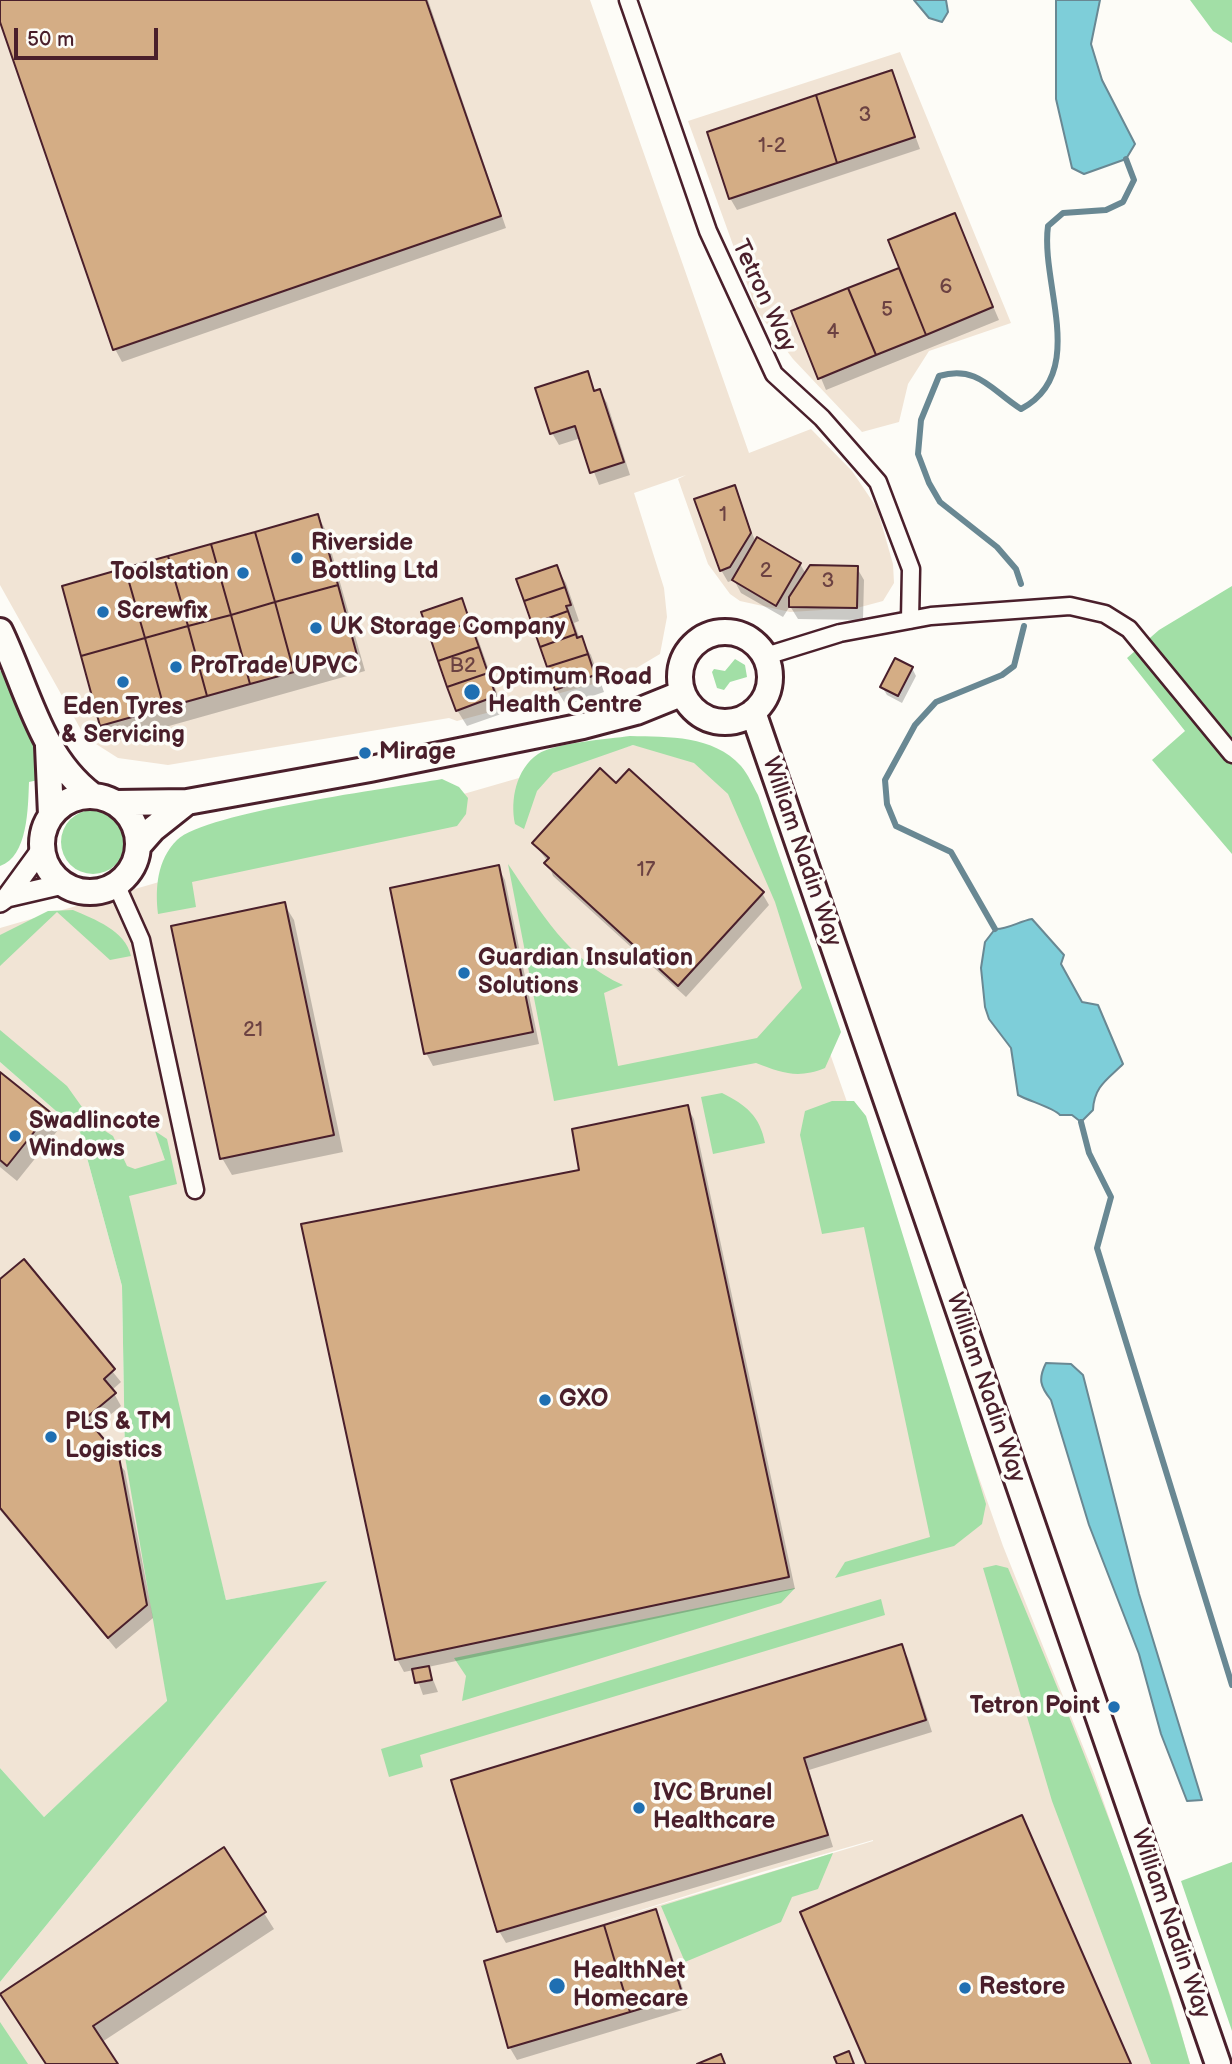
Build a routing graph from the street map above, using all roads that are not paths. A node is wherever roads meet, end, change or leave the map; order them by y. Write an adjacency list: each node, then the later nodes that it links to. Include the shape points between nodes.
1 (628, 0): 2 (street, Tetron Way, via 708,231 774,374 822,418 878,482 911,569)
2 (910, 620): 4 (street, via 841,633); 8 (street, via 1070,606 1105,614 1135,636)
3 (0, 631): 7 (main road)
4 (766, 656): 5 (main road, via 744,635 731,632 704,637 685,659); 6 (main road, via 770,687)
5 (682, 693): 6 (main road, via 692,709 712,722); 10 (main road, via 583,726)
6 (753, 712): 19 (main road, William Nadin Way)
7 (48, 745): 9 (main road, via 72,780); 12 (main road)
8 (1232, 754)
9 (92, 795): 11 (main road); 12 (main road, via 62,803)
10 (187, 802): 11 (main road); 13 (main road)
11 (116, 803): 13 (main road, via 132,820)
12 (51, 815): 14 (main road, via 43,831)
13 (138, 846): 16 (main road, via 134,863)
14 (42, 849): 15 (main road, via 51,873); 17 (street)
15 (63, 884): 16 (main road, via 95,892); 17 (street)
16 (116, 884): 18 (street, via 141,940)
17 (4, 900)
18 (195, 1190)
19 (1218, 2064)

